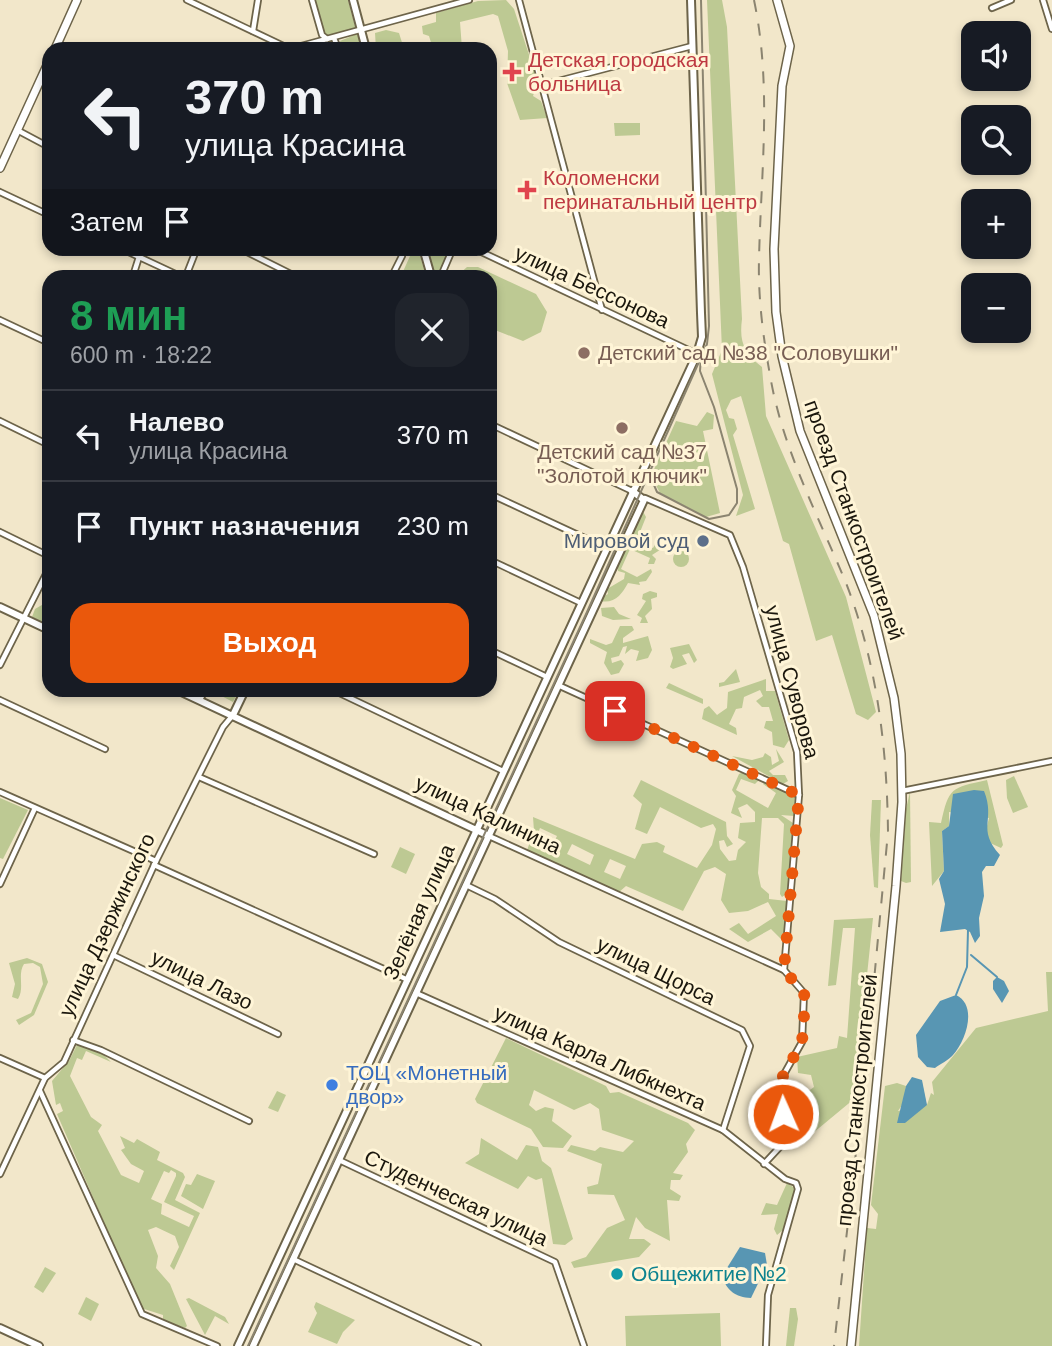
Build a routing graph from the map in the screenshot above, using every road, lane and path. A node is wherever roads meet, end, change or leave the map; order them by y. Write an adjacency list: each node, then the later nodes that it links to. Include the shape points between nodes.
1 (77, 0): 18 (main road)
2 (187, 0): 14 (street)
3 (258, 0): 14 (street)
4 (312, 0): 17 (street, via 322,35)
5 (354, 0): 15 (street)
6 (469, 0): 15 (street)
7 (519, 0): 25 (street)
8 (691, 0): 23 (street)
9 (777, 0): 71 (main road, проезд Станкостроителей, via 790,46 782,86 774,249 779,339 800,431 881,640 894,698)
10 (1011, 0): 12 (street)
11 (1043, 0): 13 (street)
12 (992, 8)
13 (1052, 29)
14 (253, 31): 19 (street)
15 (362, 31): 16 (street); 22 (street)
16 (334, 38): 17 (street); 21 (street)
17 (328, 40): 20 (street)
18 (58, 42)
19 (276, 42)
20 (320, 42)
21 (335, 42)
22 (364, 42)
23 (692, 46): 25 (street); 40 (street, via 702,337)
24 (42, 76): 26 (main road)
25 (543, 85): 37 (street)
26 (17, 130): 27 (street); 28 (main road)
27 (42, 143)
28 (0, 168)
29 (0, 191): 30 (street)
30 (42, 212)
31 (254, 256): 36 (street)
32 (490, 256): 37 (street, улица Бессонова)
33 (139, 257): 34 (street); 35 (street)
34 (135, 270)
35 (167, 270)
36 (279, 270)
37 (602, 310): 40 (street, улица Бессонова)
38 (0, 320): 39 (street)
39 (42, 340)
40 (697, 354): 44 (street)
41 (0, 421): 43 (street)
42 (497, 427): 44 (street)
43 (42, 441)
44 (632, 491): 46 (street); 48 (street, Зелёная улица)
45 (497, 497): 48 (street)
46 (645, 498): 59 (street, Зелёная улица); 73 (street, улица Суворова, via 730,535 797,752)
47 (0, 532): 49 (street)
48 (606, 548): 52 (street, Зелёная улица)
49 (42, 553)
50 (497, 563): 52 (street)
51 (42, 581): 54 (street)
52 (581, 603): 58 (street, Зелёная улица)
53 (0, 607): 54 (street)
54 (22, 618): 55 (street); 57 (street)
55 (42, 627)
56 (497, 653): 58 (street)
57 (0, 664)
58 (547, 677): 69 (street, Зелёная улица)
59 (560, 686): 73 (street); 76 (street, Зелёная улица)
60 (193, 697): 65 (street, улица Калинина)
61 (202, 697): 65 (street)
62 (242, 697): 66 (street, улица Дзержинского)
63 (348, 697): 69 (street)
64 (0, 700): 67 (street)
65 (200, 700): 66 (street, улица Калинина)
66 (233, 715): 70 (street, улица Дзержинского); 75 (street, улица Калинина)
67 (105, 749)
68 (1052, 761): 71 (street)
69 (503, 771): 75 (street, Зелёная улица)
70 (199, 777): 77 (street); 78 (street, улица Дзержинского)
71 (902, 791): 104 (main road, проезд Станкостроителей)
72 (0, 792): 74 (street)
73 (799, 795): 82 (street, улица Суворова)
74 (35, 808): 78 (street); 79 (street)
75 (476, 830): 76 (street, улица Калинина); 83 (street, Зелёная улица)
76 (489, 836): 80 (street, Зелёная улица); 82 (street, улица Калинина)
77 (374, 854)
78 (155, 863): 81 (street, улица Дзержинского); 83 (street)
79 (0, 884)
80 (466, 885): 84 (street, Зелёная улица); 91 (street, улица Щорса, via 559,942 742,1030 750,1046)
81 (113, 955): 85 (street, улица Лазо); 86 (street, улица Дзержинского)
82 (784, 970): 93 (street, via 804,993 802,1042 780,1089 790,1135)
83 (408, 980): 100 (street, Зелёная улица)
84 (416, 993): 91 (street, улица Карла Либкнехта); 92 (street, Зелёная улица)
85 (278, 1034)
86 (73, 1041): 88 (street, улица Дзержинского, via 64,1062); 90 (street, via 101,1049)
87 (0, 1058): 88 (street)
88 (46, 1078): 89 (street, улица Дзержинского)
89 (40, 1090): 94 (street, улица Дзержинского); 99 (street, via 142,1314)
90 (249, 1121)
91 (723, 1130): 93 (street, улица Карла Либкнехта)
92 (339, 1160): 95 (street, Зелёная улица); 102 (street, Студенческая улица, via 555,1262)
93 (764, 1164): 103 (street, via 796,1183 798,1189 768,1295)
94 (0, 1174)
95 (293, 1259): 97 (street, Зелёная улица); 101 (street)
96 (0, 1328): 98 (street)
97 (255, 1345)
98 (39, 1346)
99 (217, 1346)
100 (238, 1346)
101 (478, 1346)
102 (584, 1346)
103 (766, 1346)
104 (851, 1346)

